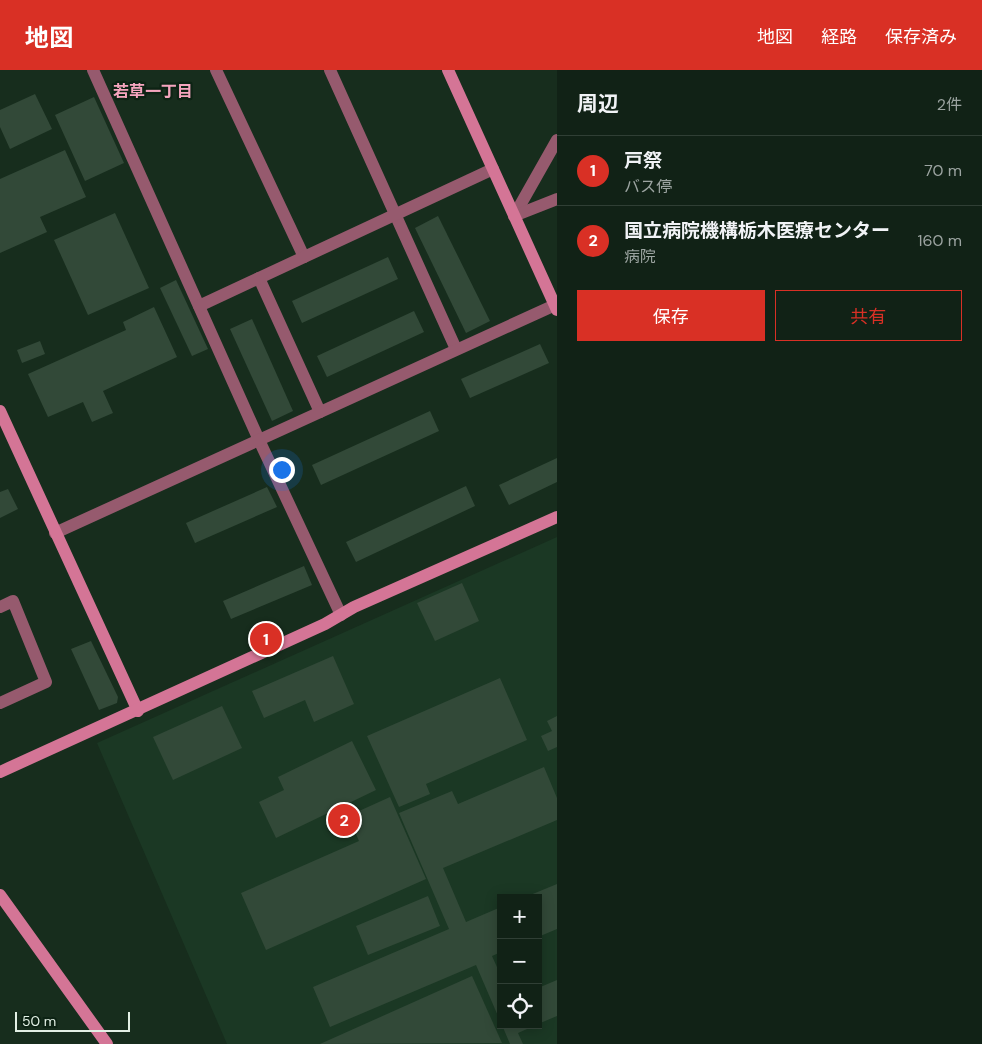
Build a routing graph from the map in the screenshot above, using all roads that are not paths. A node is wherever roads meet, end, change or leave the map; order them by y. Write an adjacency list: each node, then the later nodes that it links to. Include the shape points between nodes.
1 (93, 70): 12 (street)
2 (216, 70): 10 (street)
3 (330, 70): 8 (street)
4 (448, 70): 6 (street)
5 (557, 140): 9 (street)
6 (493, 169): 8 (street); 9 (street)
7 (557, 199): 9 (street)
8 (397, 215): 10 (street); 14 (street)
9 (514, 216): 13 (street)
10 (304, 257): 11 (street)
11 (259, 278): 12 (street); 16 (street)
12 (199, 306): 17 (street)
13 (556, 307): 14 (street)
14 (456, 349): 16 (street)
15 (0, 411): 19 (street)
16 (320, 412): 17 (street)
17 (259, 440): 19 (street); 21 (street)
18 (557, 517): 21 (street)
19 (55, 533): 23 (street)
20 (0, 607): 22 (street, via 13,601 46,682)
21 (341, 615): 23 (street)
22 (0, 703)
23 (138, 711): 24 (street)
24 (0, 772)
25 (0, 895): 26 (street)
26 (107, 1044)

